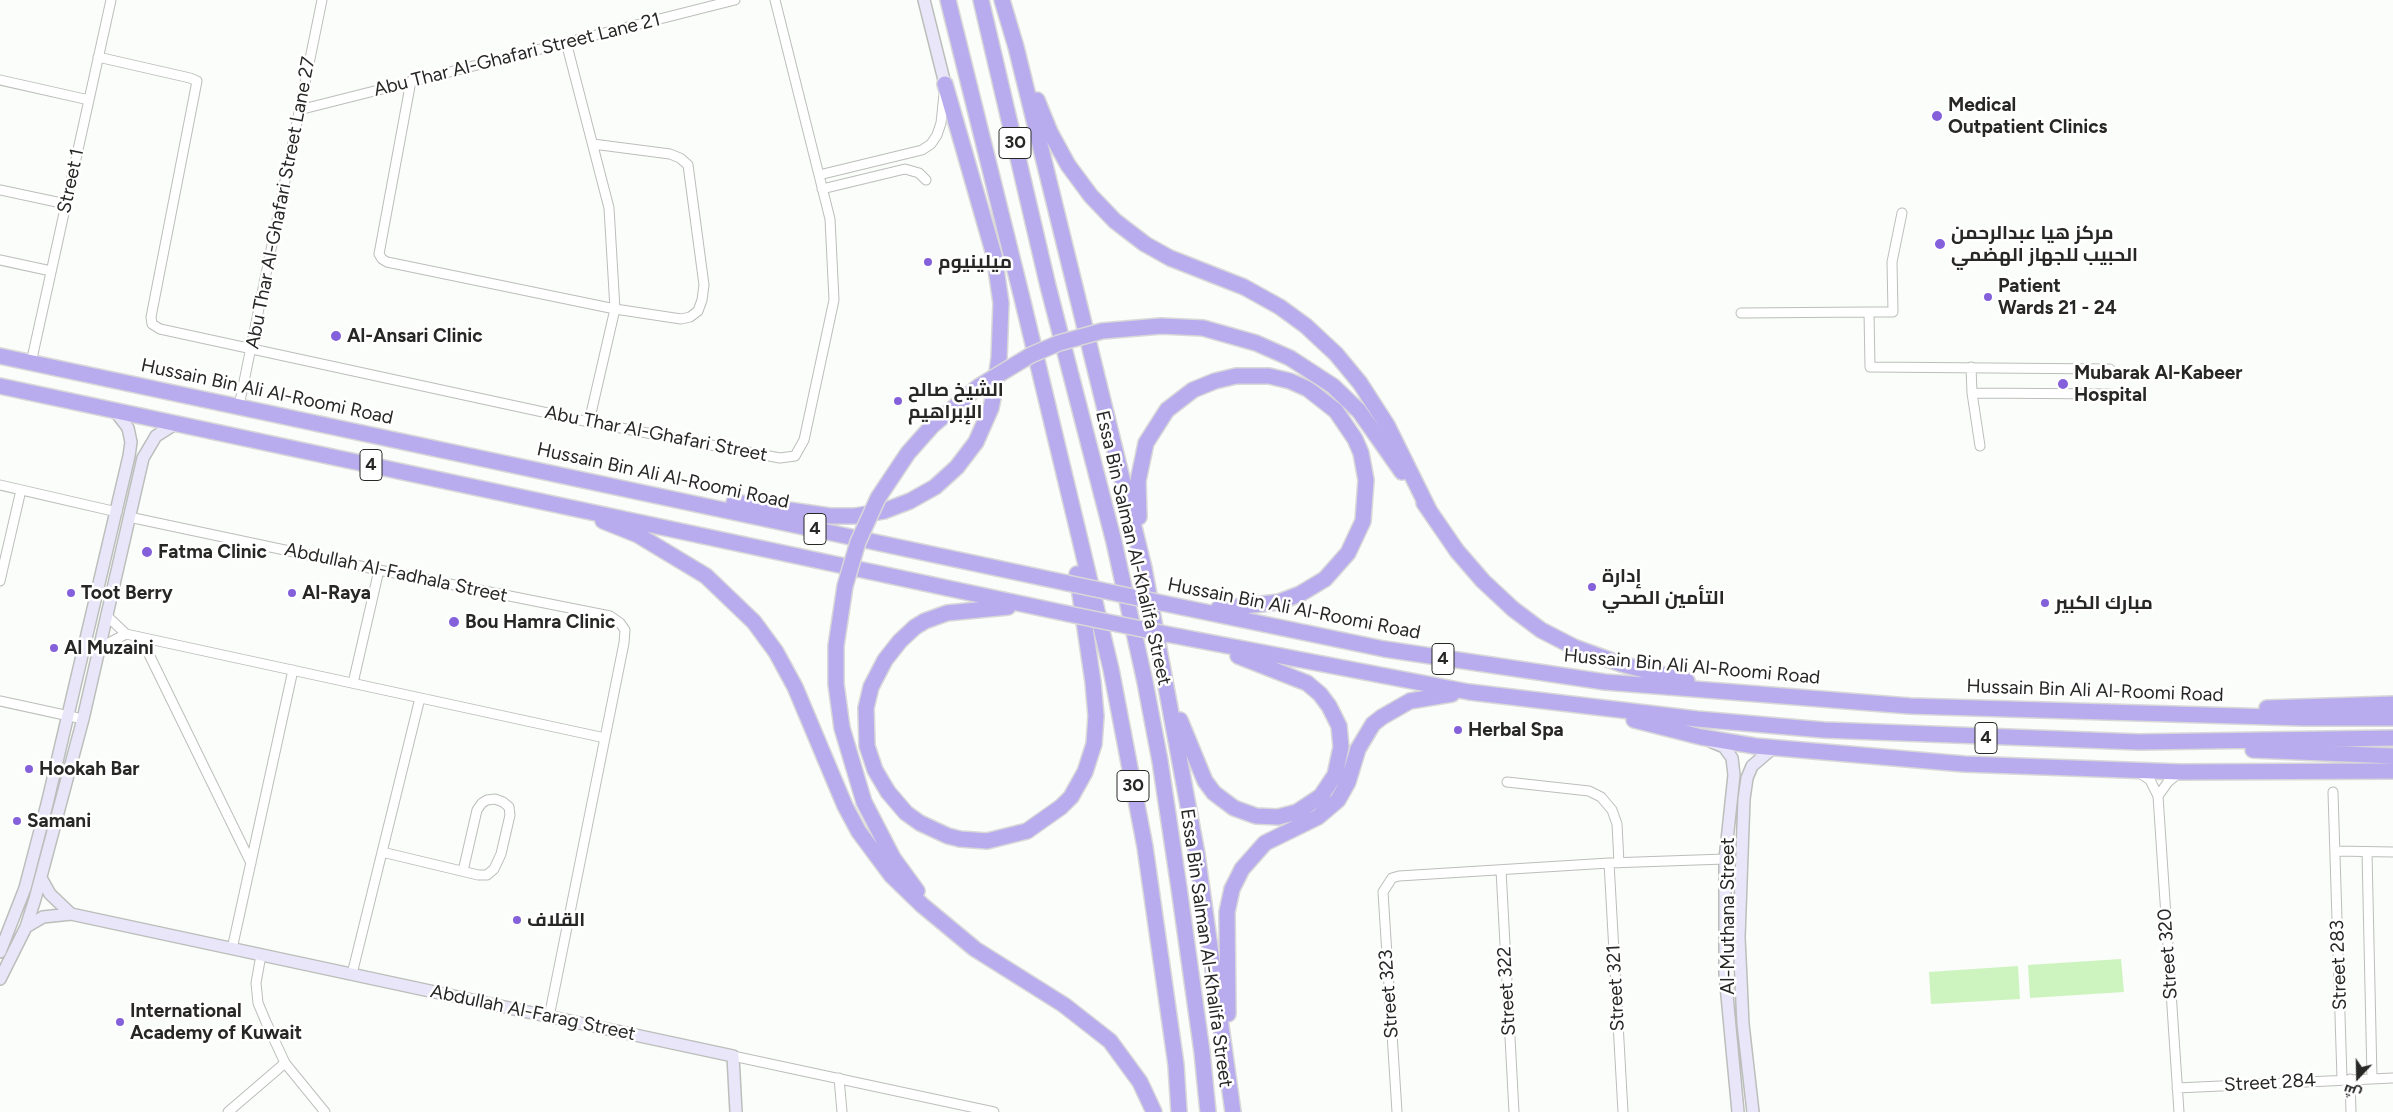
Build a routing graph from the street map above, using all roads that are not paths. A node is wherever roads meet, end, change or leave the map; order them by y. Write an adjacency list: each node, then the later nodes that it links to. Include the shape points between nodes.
1 (111, 0): 12 (street, Street 1)
2 (322, 0): 18 (street, Abu Thar Al-Ghafari Street Lane 27)
3 (735, 0): 10 (street, Abu Thar Al-Ghafari Street Lane 21)
4 (775, 0): 21 (street, Abu Thar Al-Ghafari Street)
5 (924, 0): 15 (street)
6 (938, 0): 17 (highway)
7 (948, 0): 17 (highway, 30)
8 (981, 0): 122 (highway, Essa Bin Salman Al-Khalifa Street / 30, via 1048,286 1114,542 1145,682 1179,888)
9 (1002, 0): 11 (highway)
10 (566, 42): 14 (street, Abu Thar Al-Ghafari Street Lane 21); 19 (street)
11 (1016, 47): 50 (highway, via 1054,140 1091,196 1116,222 1145,244 1262,297 1293,316 1322,340 1350,370 1374,405 1402,453); 52 (highway)
12 (98, 57): 16 (street, Street 1); 31 (street, Abu Thar Al-Ghafari Street, via 197,82 152,324 160,329)
13 (0, 80): 16 (street)
14 (411, 81): 18 (street, Abu Thar Al-Ghafari Street Lane 21); 28 (street, via 379,254 382,260)
15 (945, 84): 20 (street, via 937,135 922,150); 45 (highway, via 994,255 1001,303 998,365 990,408 976,442 957,467 935,487 910,501 884,511 845,516 816,515)
16 (89, 100): 24 (street, Street 1)
17 (973, 104): 44 (highway, 30)
18 (300, 110): 31 (street, Abu Thar Al-Ghafari Street Lane 27)
19 (593, 144): 28 (street, via 609,208); 28 (street, via 670,154 688,165 704,284 698,311 690,317 681,319)
20 (901, 157): 21 (street); 22 (street, via 914,164 925,178 915,170 905,169)
21 (819, 176): 22 (street, Abu Thar Al-Ghafari Street)
22 (822, 189): 41 (street, Abu Thar Al-Ghafari Street, via 830,219 834,300 804,440 795,456 780,458)
23 (0, 190): 24 (street)
24 (66, 204): 27 (street, Street 1)
25 (1902, 213): 29 (street, via 1892,262 1893,312)
26 (0, 260): 27 (street)
27 (51, 271): 33 (street, Street 1)
28 (615, 309): 41 (street)
29 (1870, 312): 30 (street); 34 (street, via 1870,367)
30 (1741, 313)
31 (251, 348): 39 (street, Abu Thar Al-Ghafari Street Lane 27); 41 (street, Abu Thar Al-Ghafari Street)
32 (0, 356): 33 (highway, Hussain Bin Ali Al-Roomi Road / 4)
33 (31, 363): 39 (highway, Hussain Bin Ali Al-Roomi Road / 4)
34 (1971, 367): 35 (street); 37 (street)
35 (2110, 369)
36 (0, 386): 40 (highway, 4)
37 (1972, 393): 38 (street); 43 (street)
38 (2112, 394)
39 (239, 406): 45 (highway, Hussain Bin Ali Al-Roomi Road / 4)
40 (115, 411): 42 (highway, 4); 49 (street, via 128,428 130,442)
41 (589, 422)
42 (175, 424): 48 (highway, 4); 51 (street, via 156,436 146,450)
43 (1980, 446)
44 (1061, 464): 55 (highway, via 1095,699 1090,759 1070,797 1027,831 987,841 948,836 906,812 888,792 875,770 867,746 865,722 872,687 892,650 924,621 947,613 976,609); 121 (highway, 30, via 1111,670 1145,847 1176,1065)
45 (562, 475): 56 (highway, Hussain Bin Ali Al-Roomi Road / 4, bridge)
46 (0, 485): 47 (street)
47 (21, 490): 49 (street); 54 (street)
48 (567, 506): 55 (highway, 4); 100 (highway, via 638,536 675,557 712,581 754,622 776,652 795,688 833,782 859,832 891,875)
49 (117, 512): 72 (street)
50 (1430, 512): 66 (highway, via 1483,581 1541,630 1574,648 1621,664); 100 (highway, bridge, via 1372,428 1333,386 1290,358 1256,343 1203,328 1161,326 1102,331 1058,343 1018,362 978,387 932,426 886,484 863,529 845,586 838,625 836,684 842,728 856,782 883,840 904,873)
51 (129, 517): 53 (street, Abdullah Al-Fadhala Street); 57 (street)
52 (1144, 568): 56 (highway, via 1139,468 1152,433 1177,401 1215,381 1254,374 1290,381 1328,403 1349,428 1364,467 1365,511 1348,554 1317,585 1279,602 1236,608); 63 (highway)
53 (379, 570): 64 (street); 76 (street, Abdullah Al-Fadhala Street, via 610,616 620,623 625,630 624,643)
54 (0, 581)
55 (1033, 607): 60 (highway, 4, bridge)
56 (1191, 609): 66 (highway, Hussain Bin Ali Al-Roomi Road / 4, via 1384,649 1493,667 1604,682)
57 (106, 615): 58 (street); 61 (street)
58 (126, 634): 59 (street); 61 (street)
59 (142, 638): 62 (street); 94 (street)
60 (1189, 639): 63 (highway, via 1289,675 1307,683 1320,694 1334,714 1341,741 1338,769 1327,789 1304,808 1278,817 1256,816 1227,803 1214,793 1202,774); 65 (highway, 4)
61 (99, 648): 74 (street)
62 (293, 670): 64 (street); 94 (street)
63 (1165, 673): 109 (highway, via 1197,854)
64 (353, 683): 67 (street)
65 (1470, 692): 70 (highway, 4); 109 (highway, via 1410,701 1382,717 1373,724 1358,749 1348,782 1338,800 1318,818 1265,843 1242,869 1232,889 1227,912)
66 (1728, 692): 71 (highway, Hussain Bin Ali Al-Roomi Road / 4, via 1910,706)
67 (420, 698): 76 (street); 88 (street)
68 (0, 701): 72 (street)
69 (2393, 704): 71 (highway)
70 (1579, 706): 75 (highway); 78 (highway, 4, via 1824,730)
71 (2201, 713): 73 (highway, Hussain Bin Ali Al-Roomi Road / 4)
72 (67, 716): 74 (street); 102 (street, via 25,888)
73 (2393, 718)
74 (82, 719): 97 (street)
75 (1702, 737): 79 (highway); 91 (street, Al-Muthana Street, via 1724,747 1732,758 1734,775)
76 (605, 738): 106 (street, Abdullah Al-Fadhala Street)
77 (2393, 738): 78 (highway, 4)
78 (2139, 742): 80 (highway)
79 (1773, 748): 81 (highway, via 1964,764); 128 (street, Al-Muthana Street, via 1752,766 1744,799 1739,937 1743,1024)
80 (2393, 756)
81 (2135, 771): 82 (highway); 86 (street, via 2150,780)
82 (2180, 772): 83 (highway); 86 (street)
83 (2393, 772)
84 (1507, 782): 93 (street, via 1589,791 1601,796 1612,810 1617,824)
85 (2333, 792): 87 (street, Street 283)
86 (2158, 796): 114 (street, Street 320)
87 (2336, 851): 89 (street); 113 (street, Street 283)
88 (382, 852): 96 (street); 104 (street)
89 (2367, 852): 90 (street); 111 (street, Street 283)
90 (2393, 852)
91 (1725, 859): 93 (street); 127 (street, Al-Muthana Street, via 1725,974)
92 (1609, 863): 93 (street); 95 (street); 126 (street, Street 321)
93 (1619, 863)
94 (251, 864): 101 (street)
95 (1501, 870): 124 (street, Street 323, via 1399,876 1392,878 1383,892); 125 (street, Street 322)
96 (463, 871): 96 (street, via 487,875 494,870 510,815 509,807 503,802 488,800 477,810)
97 (41, 878): 98 (street, via 50,894); 99 (street)
98 (71, 914): 99 (street, Abdullah Al-Farag Street, via 43,917); 101 (street, Abdullah Al-Farag Street)
99 (26, 927): 105 (street)
100 (949, 928): 120 (highway, via 999,966 1064,1005 1110,1041 1140,1082)
101 (232, 948): 103 (street, Abdullah Al-Farag Street)
102 (0, 952)
103 (261, 955): 104 (street, Abdullah Al-Farag Street); 108 (street, via 256,982 258,1003)
104 (352, 974): 106 (street, Abdullah Al-Farag Street)
105 (0, 979)
106 (549, 1017): 107 (street, Abdullah Al-Farag Street)
107 (733, 1056): 110 (street, Abdullah Al-Farag Street); 117 (street)
108 (286, 1064): 115 (street); 116 (street)
109 (1229, 1073): 123 (highway)
110 (839, 1078): 118 (street); 119 (street, Abdullah Al-Farag Street)
111 (2372, 1078): 112 (street, Street 284); 113 (street, Street 284)
112 (2393, 1078)
113 (2346, 1079): 114 (street, Street 284); 130 (street, Street 283)
114 (2177, 1088): 129 (street, Street 320)
115 (228, 1112)
116 (325, 1112)
117 (736, 1112)
118 (842, 1112)
119 (994, 1112)
120 (1154, 1112)
121 (1179, 1112)
122 (1208, 1112)
123 (1232, 1112)
124 (1397, 1112)
125 (1514, 1112)
126 (1623, 1112)
127 (1738, 1112)
128 (1753, 1112)
129 (2178, 1112)
130 (2351, 1112)

